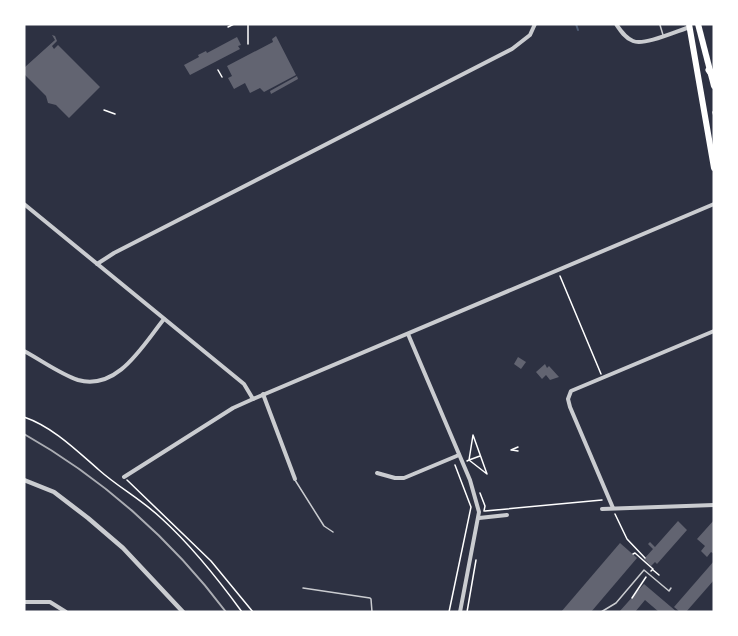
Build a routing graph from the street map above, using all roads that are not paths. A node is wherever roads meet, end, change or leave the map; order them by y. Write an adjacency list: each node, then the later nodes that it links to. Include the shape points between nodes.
1 (535, 24): 14 (street, via 530,35 512,49)
2 (615, 24): 6 (street, via 633,42)
3 (698, 24): 7 (highway)
4 (660, 25): 6 (lane)
5 (689, 26): 6 (street); 9 (highway)
6 (663, 36)
7 (712, 72): 8 (highway)
8 (714, 86)
9 (708, 130): 10 (highway); 11 (highway)
10 (714, 136)
11 (714, 168)
12 (24, 204): 14 (street)
13 (714, 204): 17 (street)
14 (97, 264): 15 (street)
15 (164, 319): 18 (street, via 129,362 105,380 76,379); 20 (street, via 244,384)
16 (714, 331): 27 (street, via 571,391 568,399)
17 (408, 334): 19 (street); 21 (street)
18 (24, 351)
19 (262, 394): 20 (street); 24 (street)
20 (253, 399): 23 (street)
21 (459, 455): 22 (street, via 404,478); 30 (street, via 476,496)
22 (377, 473)
23 (124, 477)
24 (295, 479): 31 (lane, via 324,526)
25 (24, 480): 36 (street, via 54,492 88,518 123,548)
26 (714, 505): 27 (street)
27 (613, 508): 28 (street)
28 (602, 509)
29 (507, 515): 30 (street)
30 (479, 518): 38 (street)
31 (333, 532)
32 (303, 588): 37 (lane, via 370,598)
33 (671, 588): 39 (lane, via 669,591 644,570 616,603)
34 (24, 602): 35 (street, via 50,602)
35 (66, 612)
36 (183, 612)
37 (372, 612)
38 (460, 612)
39 (602, 612)

